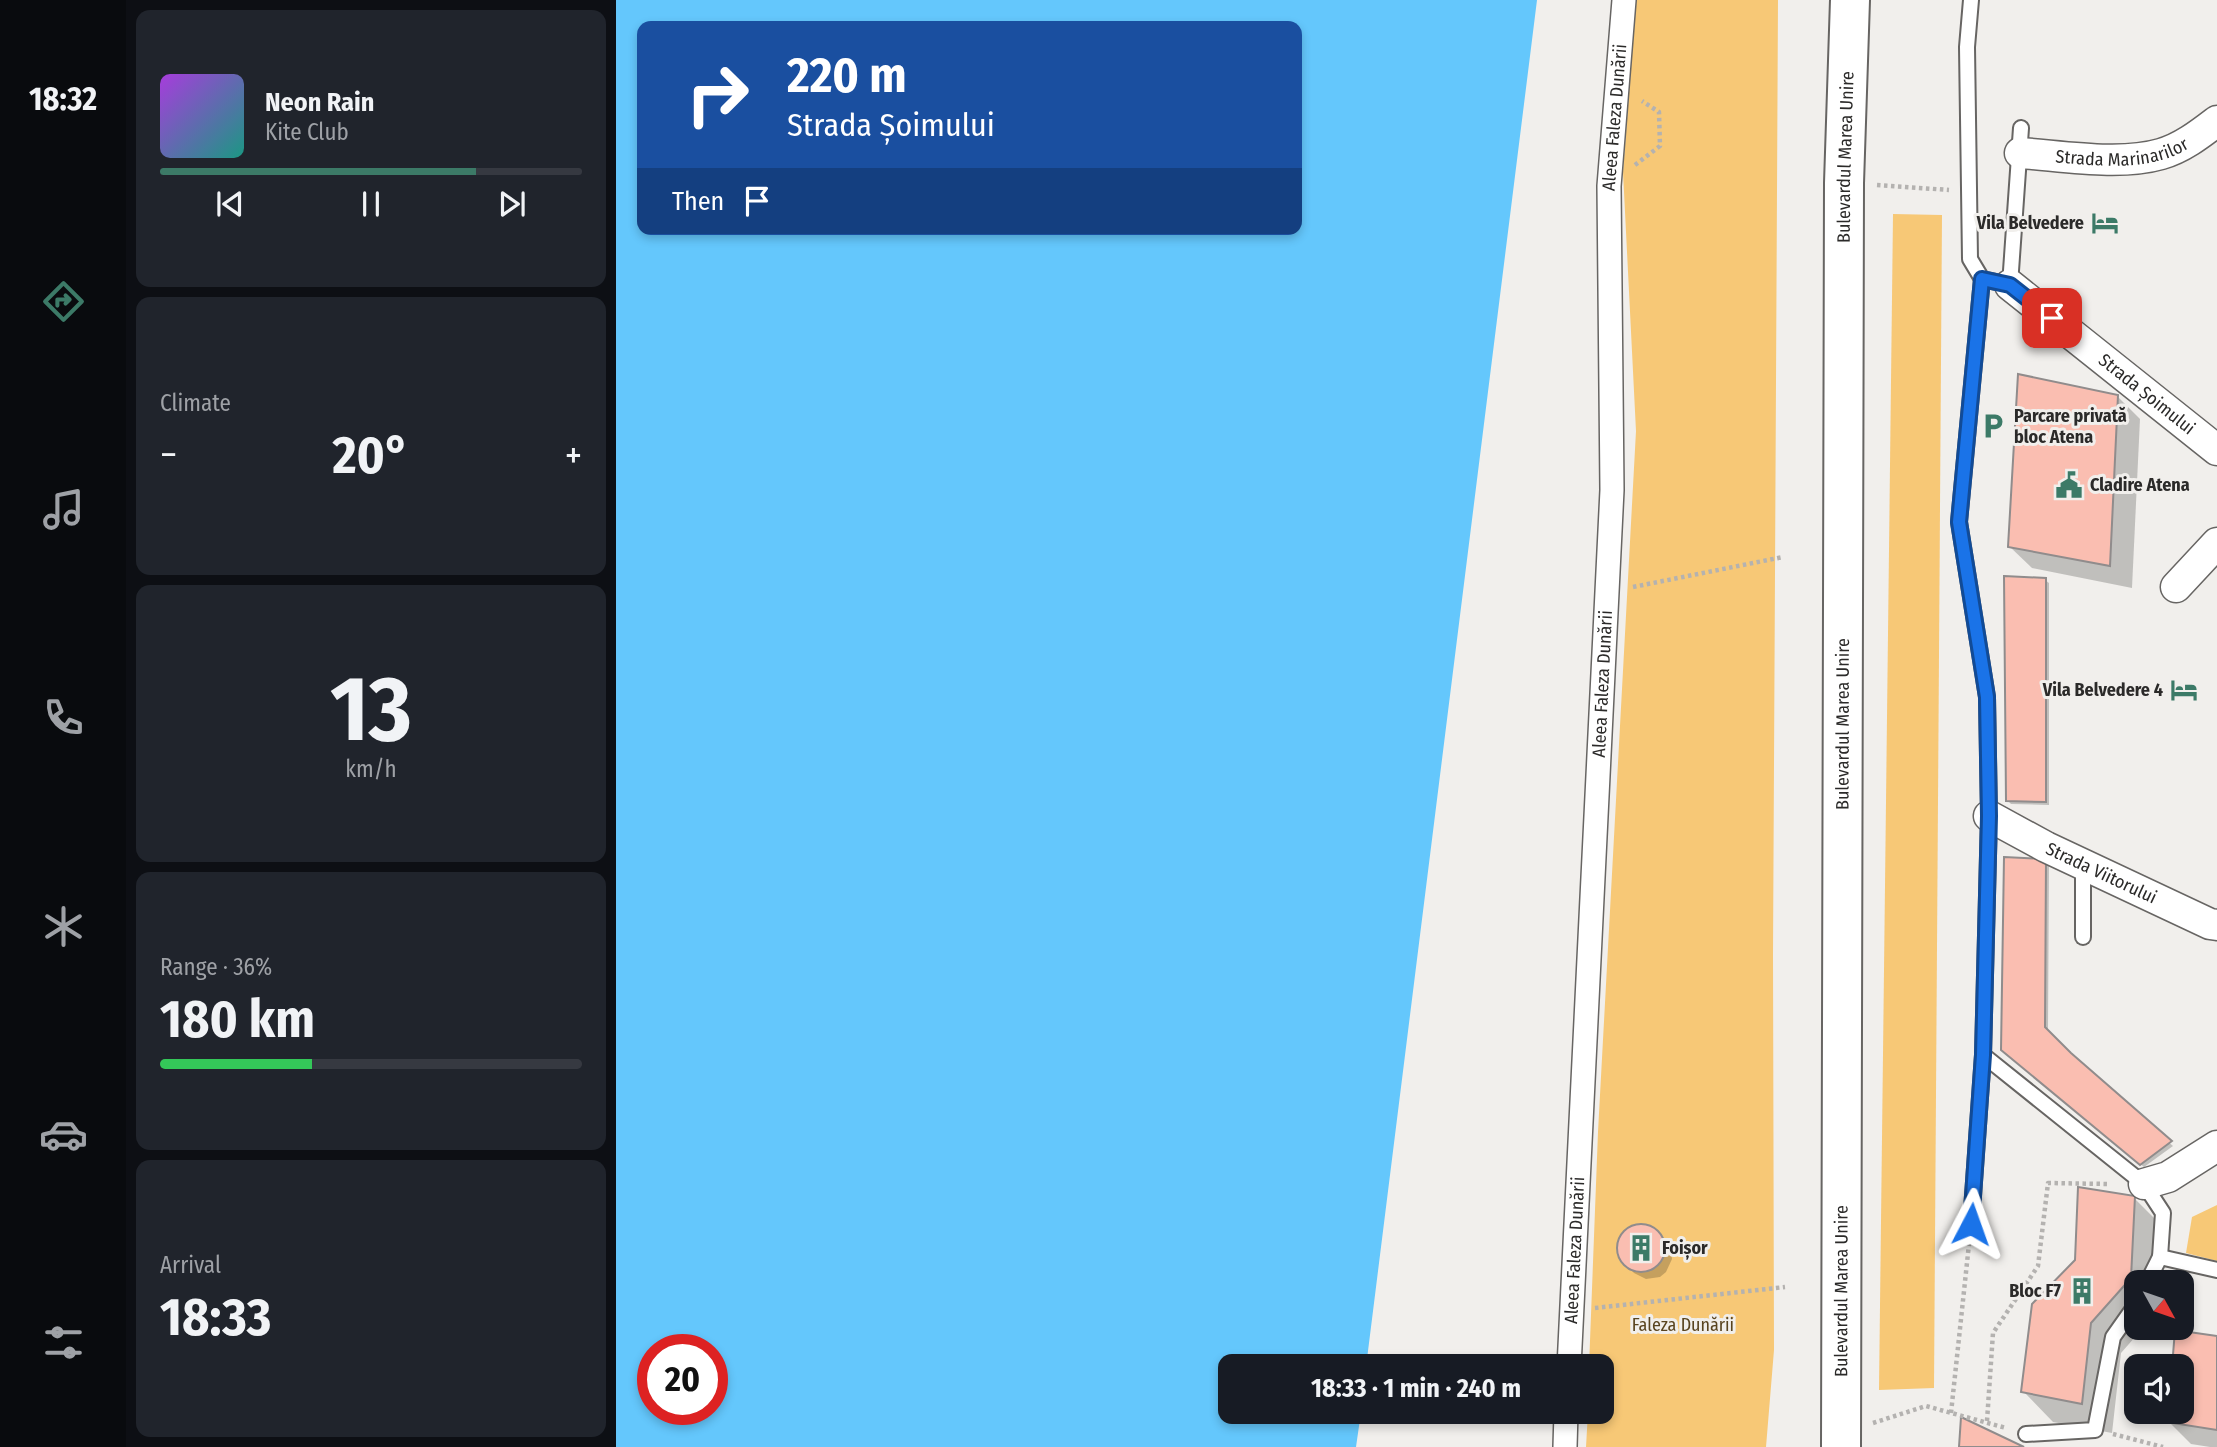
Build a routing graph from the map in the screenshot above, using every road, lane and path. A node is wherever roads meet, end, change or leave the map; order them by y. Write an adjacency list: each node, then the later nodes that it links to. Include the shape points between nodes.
1 (1624, 0): 13 (street, Aleea Faleza Dunării, via 1609,186 1612,490)
2 (1850, 0): 6 (main road, Bulevardul Marea Unire)
3 (1971, 0): 8 (lane, via 1967,47 1970,259)
4 (2217, 121): 5 (street, Strada Marinarilor, via 2163,154 2132,160)
5 (2020, 141): 8 (lane)
6 (1844, 183): 7 (path); 34 (main road, Bulevardul Marea Unire)
7 (1941, 189)
8 (1996, 282): 9 (street, Strada Șoimului); 14 (lane, via 1959,522 1987,697)
9 (2217, 450)
10 (2217, 543): 12 (street)
11 (1783, 557): 13 (path)
12 (2176, 587)
13 (1607, 592): 26 (street, Aleea Faleza Dunării)
14 (1989, 816): 15 (street, Strada Viitorului); 18 (lane)
15 (2084, 863): 16 (street, Strada Viitorului); 17 (lane)
16 (2217, 925)
17 (2083, 937)
18 (1983, 1055): 20 (lane); 21 (lane)
19 (2217, 1146): 20 (street, via 2168,1177)
20 (2144, 1184): 22 (lane, via 2163,1213); 30 (path, via 2048,1183 2038,1266 1993,1333)
21 (1971, 1224): 29 (path)
22 (2160, 1258): 23 (lane); 24 (lane)
23 (2154, 1270)
24 (2217, 1270)
25 (1786, 1287): 26 (path)
26 (1572, 1311): 28 (street, Aleea Faleza Dunării)
27 (2124, 1321): 32 (lane, via 2113,1337)
28 (1570, 1354)
29 (1951, 1413): 30 (path); 34 (path, via 1926,1406)
30 (1987, 1421): 33 (path)
31 (1566, 1424): 35 (street)
32 (2095, 1430): 33 (lane); 36 (path)
33 (2026, 1434)
34 (1842, 1440)
35 (1565, 1447)
36 (2164, 1447)

